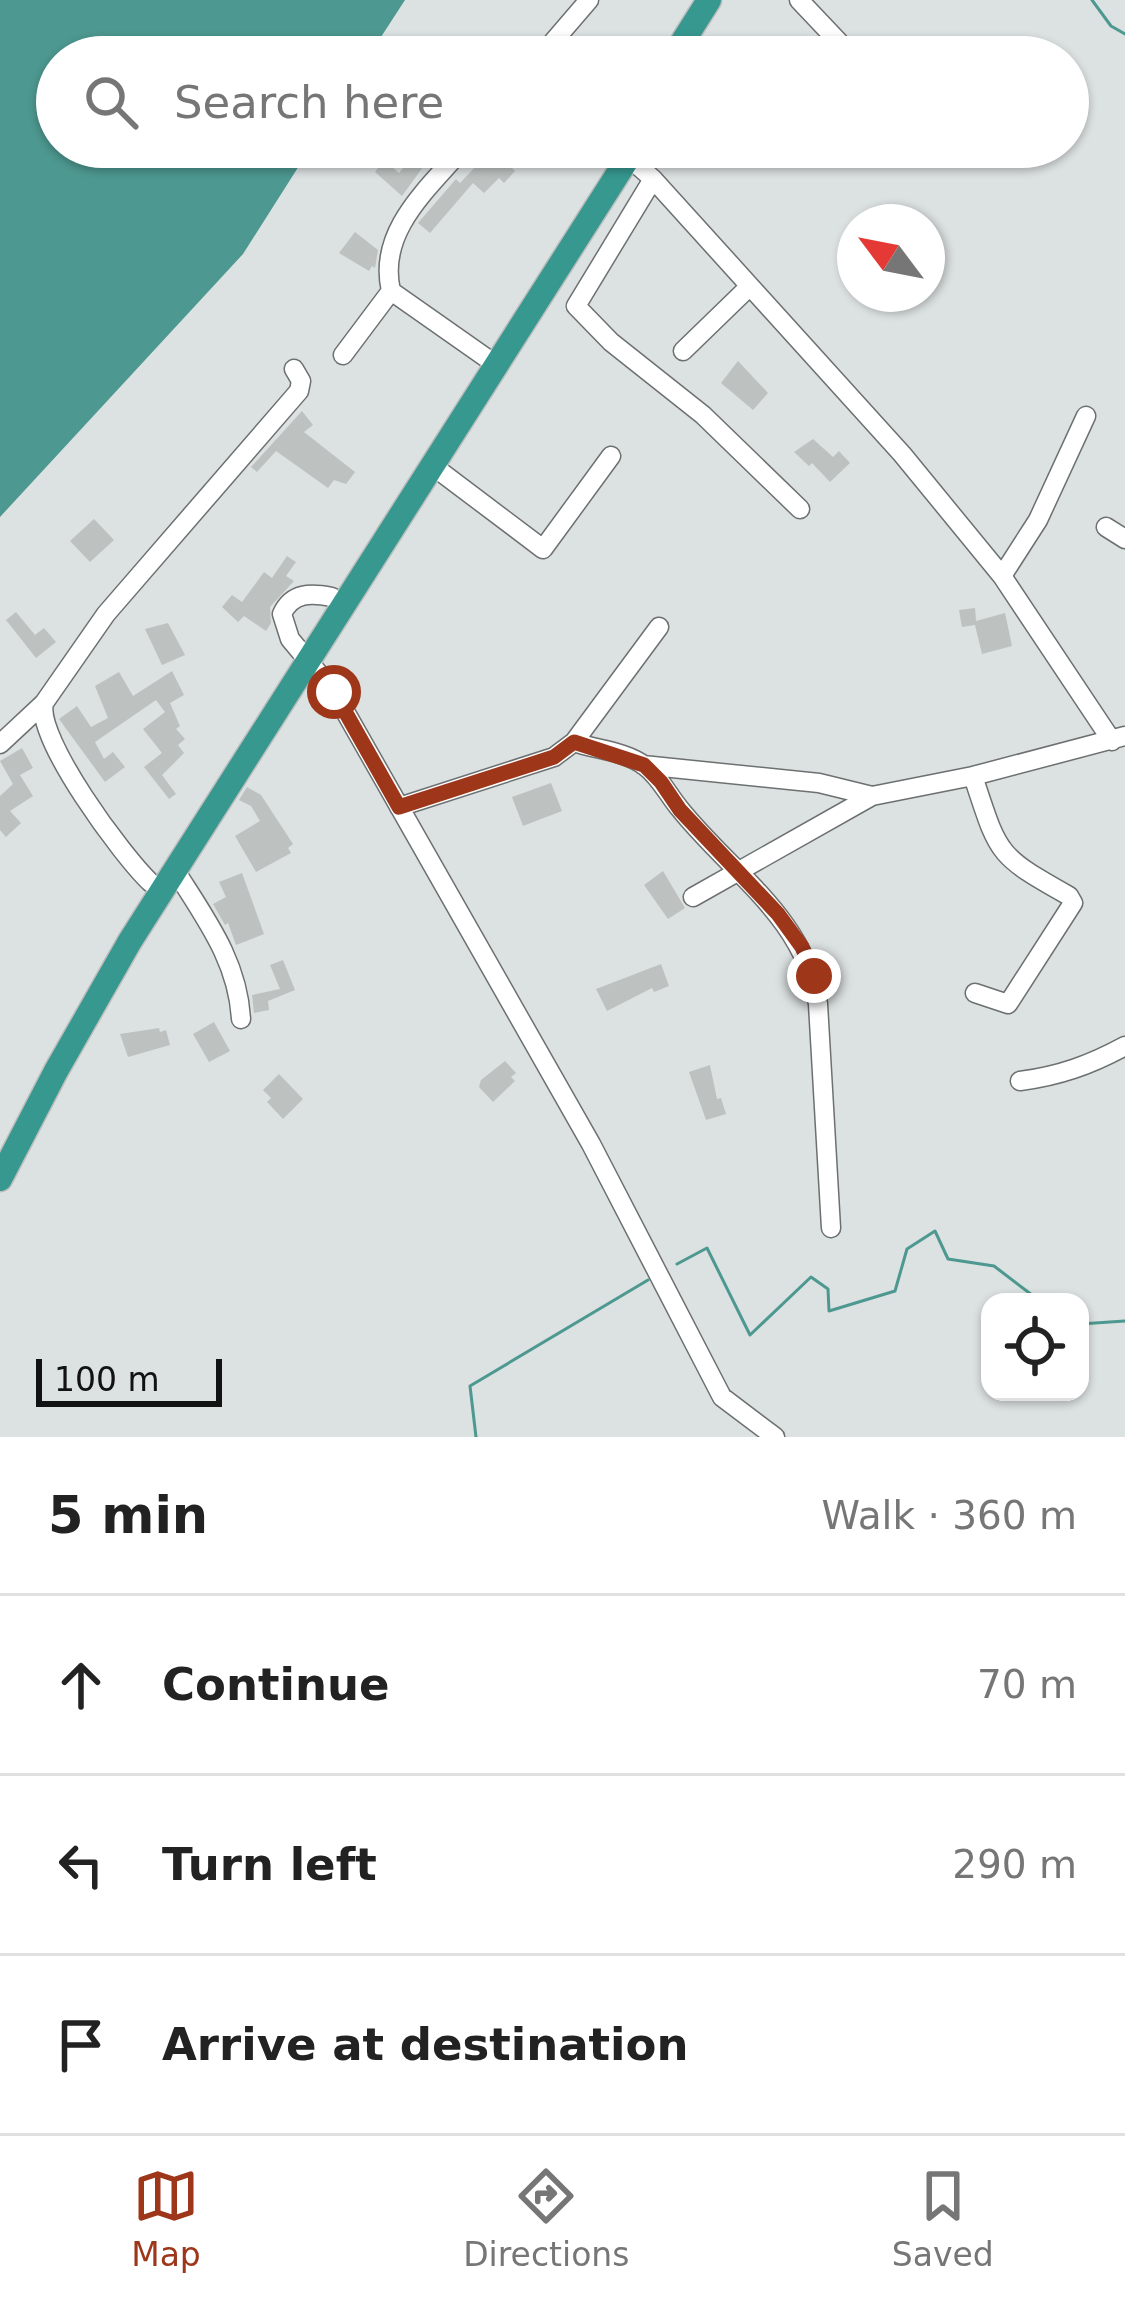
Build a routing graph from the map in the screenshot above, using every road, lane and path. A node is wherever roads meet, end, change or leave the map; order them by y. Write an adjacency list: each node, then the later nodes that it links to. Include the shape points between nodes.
1 (589, 0): 5 (street)
2 (709, 0): 6 (highway)
3 (728, 0): 7 (highway)
4 (800, 0): 8 (street)
5 (558, 36)
6 (686, 36)
7 (705, 36)
8 (833, 36)
9 (446, 168): 15 (street, via 394,236 386,267)
10 (612, 168): 18 (highway)
11 (613, 168): 22 (highway)
12 (642, 168): 13 (street)
13 (653, 179): 14 (street); 23 (street, via 576,306)
14 (750, 286): 16 (street); 26 (street)
15 (391, 291): 17 (street); 18 (street)
16 (683, 351)
17 (343, 355)
18 (484, 357): 28 (highway, via 332,597)
19 (294, 369): 29 (street, via 299,391 106,614)
20 (1086, 416): 26 (street)
21 (611, 456): 22 (street, via 543,549)
22 (433, 466): 28 (highway)
23 (800, 509)
24 (1106, 527): 25 (street)
25 (1125, 539)
26 (1002, 576): 30 (street)
27 (658, 627): 31 (street)
28 (304, 655): 36 (street); 37 (highway); 39 (highway)
29 (44, 703): 32 (street); 39 (street, via 54,752)
30 (1119, 739): 34 (street)
31 (574, 742): 33 (street); 36 (street, via 554,757)
32 (0, 744)
33 (644, 765): 35 (street); 38 (street)
34 (973, 776): 35 (street); 41 (street, via 998,848 1073,903 1008,1004)
35 (872, 796): 38 (street)
36 (399, 807): 48 (street, via 591,1144 722,1397)
37 (176, 870): 42 (street, via 225,950); 46 (highway)
38 (739, 871): 40 (street); 47 (street, via 802,947 814,976)
39 (151, 884): 45 (highway)
40 (694, 897)
41 (975, 993)
42 (241, 1019)
43 (1125, 1046): 44 (street, via 1090,1065)
44 (1020, 1081)
45 (0, 1144)
46 (0, 1180)
47 (831, 1228)
48 (776, 1437)

